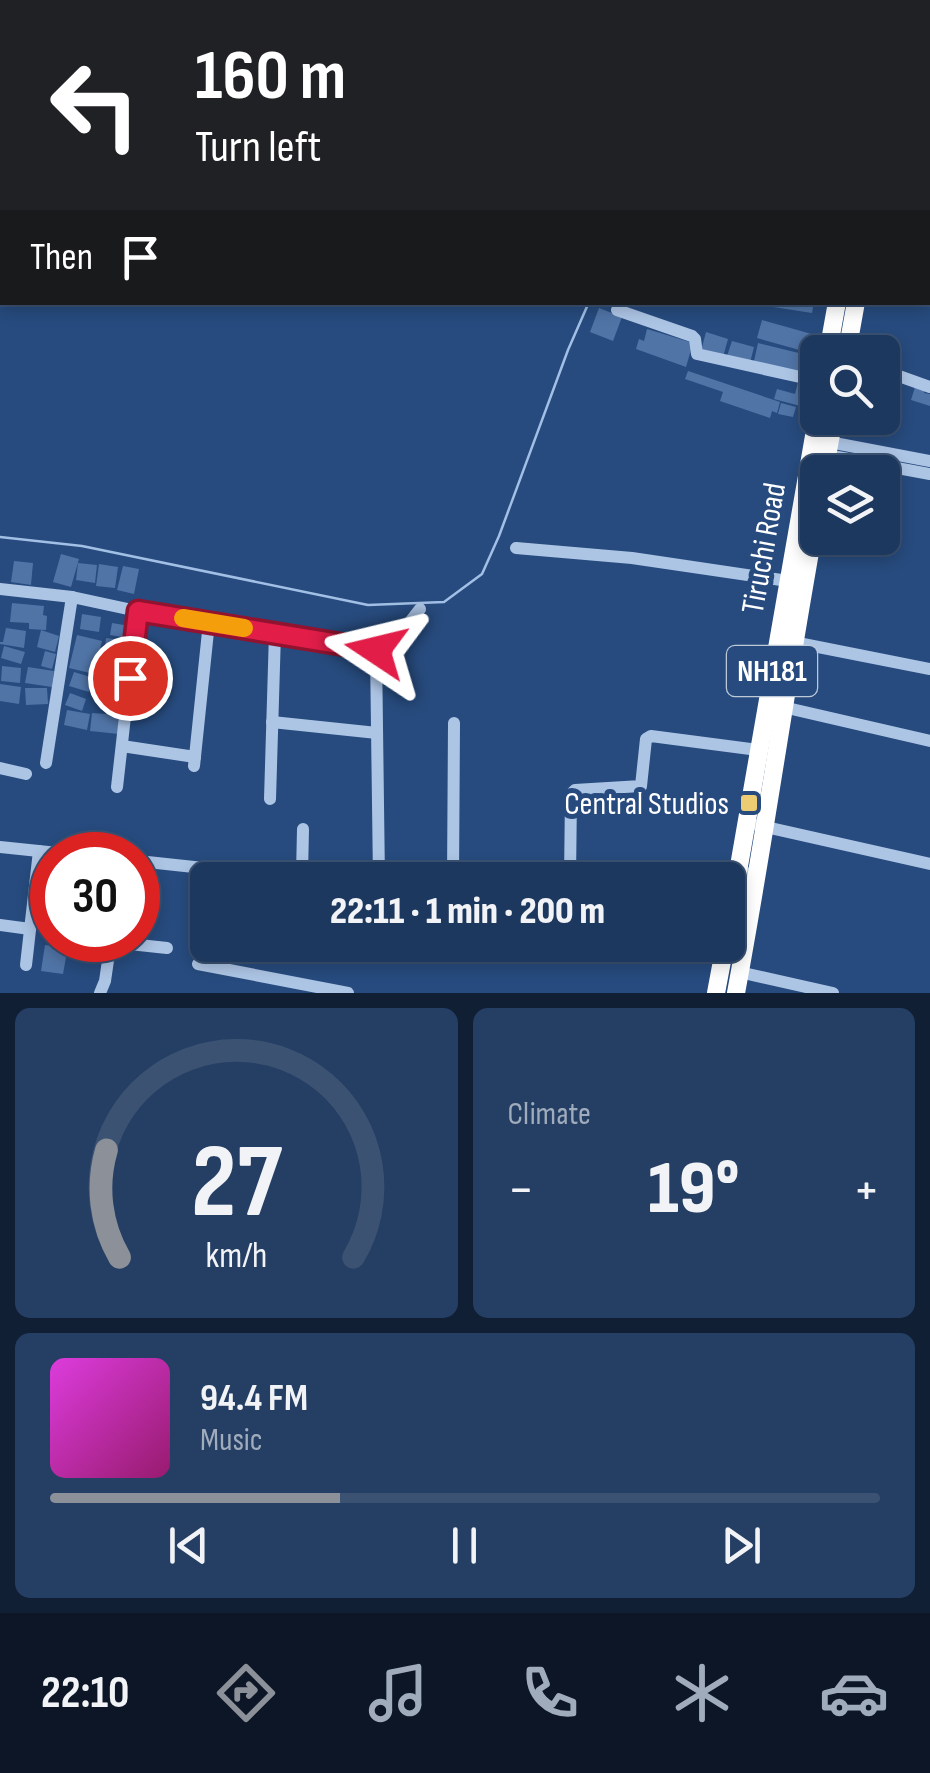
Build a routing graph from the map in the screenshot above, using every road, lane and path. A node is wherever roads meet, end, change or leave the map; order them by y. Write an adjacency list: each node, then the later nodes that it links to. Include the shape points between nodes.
1 (836, 305): 4 (highway)
2 (855, 305): 5 (highway)
3 (617, 310): 7 (street, via 692,336 697,354)
4 (831, 335)
5 (850, 335)
6 (900, 376): 8 (street)
7 (800, 377)
8 (930, 387)
9 (814, 435): 16 (highway, Tiruchi Road / NH181)
10 (900, 460): 11 (street)
11 (930, 461)
12 (900, 469): 13 (street)
13 (930, 474)
14 (516, 548): 16 (street)
15 (809, 555): 23 (highway, NH181)
16 (788, 581): 32 (highway, Tiruchi Road / NH181)
17 (0, 589): 18 (street)
18 (72, 596): 20 (street); 33 (street)
19 (420, 609): 24 (street, via 396,640)
20 (138, 611): 21 (street); 31 (street)
21 (209, 622): 22 (street); 31 (street, via 195,761)
22 (276, 634): 24 (street); 27 (street)
23 (793, 642): 25 (street); 26 (highway, NH181)
24 (376, 650): 29 (street)
25 (930, 669)
26 (783, 708): 30 (street); 39 (highway, NH181)
27 (272, 722): 29 (street); 37 (street)
28 (454, 723): 45 (street)
29 (377, 733): 44 (street)
30 (930, 741)
31 (122, 746): 36 (street)
32 (758, 750): 38 (highway, Tiruchi Road / NH181); 46 (street, via 651,736 641,786 570,794)
33 (46, 762)
34 (0, 768): 35 (street)
35 (26, 774)
36 (117, 788)
37 (270, 799)
38 (746, 824): 39 (street); 47 (highway, Tiruchi Road / NH181)
39 (766, 826): 49 (street); 52 (highway, NH181)
40 (303, 829): 43 (street)
41 (0, 847): 42 (street)
42 (30, 850)
43 (302, 862)
44 (381, 862)
45 (453, 862)
46 (570, 862)
47 (740, 862)
48 (160, 863): 50 (street)
49 (930, 864)
50 (190, 865)
51 (745, 873): 52 (street)
52 (758, 875): 61 (highway, NH181)
53 (0, 926): 54 (street)
54 (30, 928): 60 (street)
55 (160, 947): 56 (street)
56 (167, 948)
57 (108, 962): 63 (street)
58 (722, 962): 65 (highway)
59 (198, 964): 62 (street)
60 (26, 965)
61 (740, 972): 66 (highway, NH181); 67 (street)
62 (319, 990): 64 (street)
63 (100, 993)
64 (348, 993)
65 (716, 993)
66 (736, 993)
67 (833, 993)

